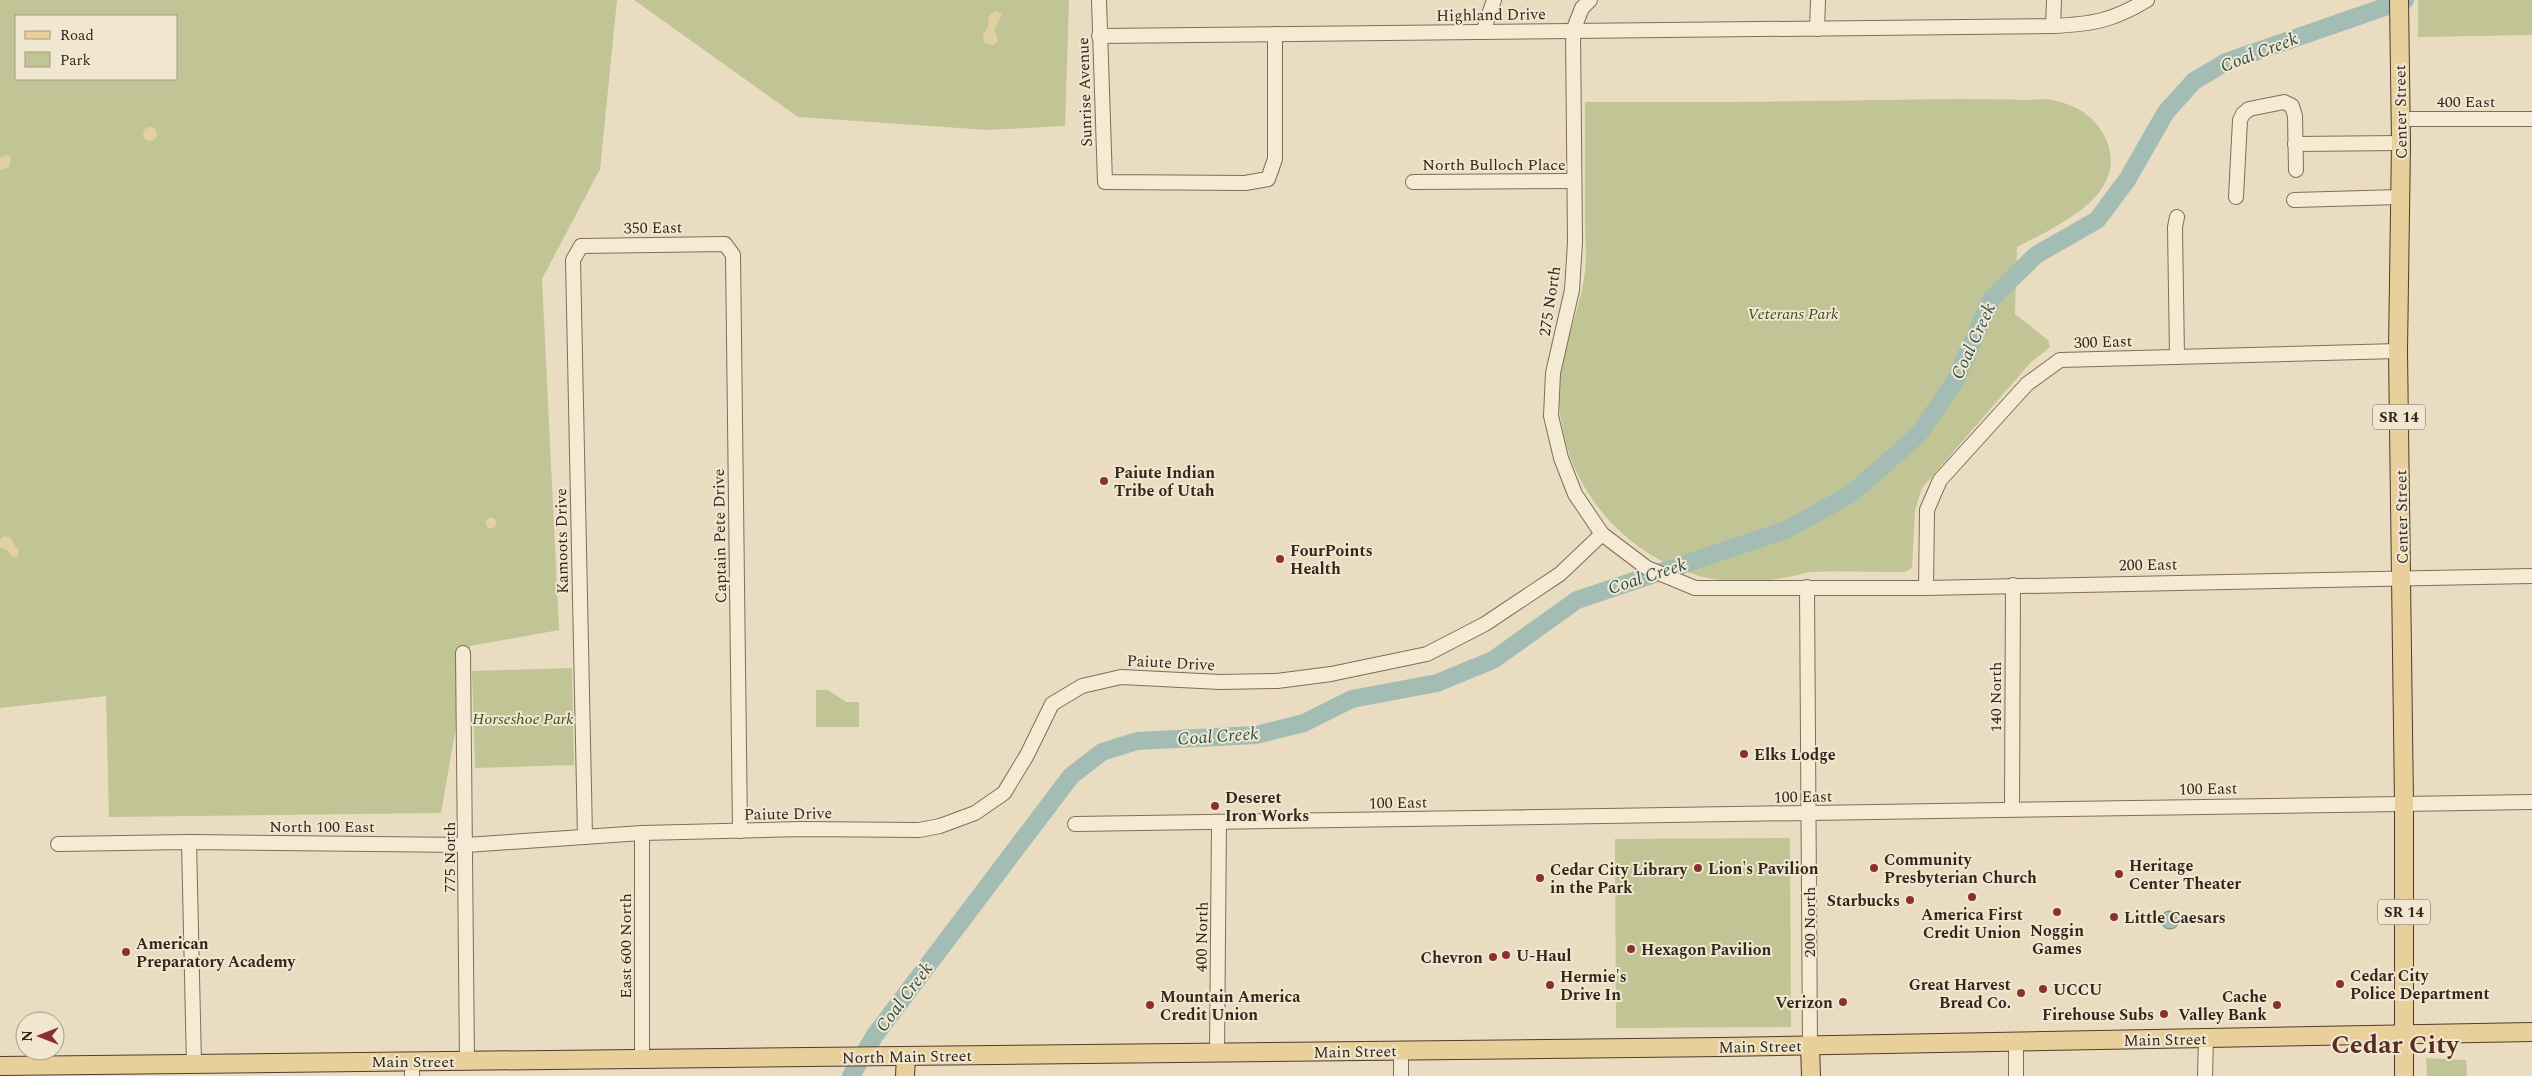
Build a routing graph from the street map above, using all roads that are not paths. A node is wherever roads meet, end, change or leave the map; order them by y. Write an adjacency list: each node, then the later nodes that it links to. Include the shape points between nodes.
1 (1099, 0): 13 (street, Sunrise Avenue)
2 (1494, 0): 11 (street)
3 (1590, 0): 10 (street, via 1582,8)
4 (1818, 0): 9 (street)
5 (2054, 0): 8 (street)
6 (2148, 0): 8 (street, Highland Drive, via 2118,16 2092,24)
7 (2399, 0): 14 (main road, Center Street / SR 14)
8 (2053, 26): 9 (street, Highland Drive)
9 (1817, 29): 10 (street, Highland Drive)
10 (1573, 31): 11 (street, Highland Drive); 19 (street, 275 North)
11 (1483, 32): 12 (street, Highland Drive)
12 (1275, 34): 13 (street, Highland Drive); 13 (street, Sunrise Avenue, via 1275,159 1268,179 1245,183 1105,182)
13 (1099, 36)
14 (2400, 119): 15 (street, 400 East); 16 (main road, Center Street / SR 14)
15 (2532, 119)
16 (2401, 142): 17 (street); 22 (main road, Center Street / SR 14)
17 (2295, 144): 18 (street); 21 (street, via 2295,116 2289,103 2249,109 2243,114)
18 (2296, 170)
19 (1574, 181): 20 (street, North Bulloch Place); 29 (street, 275 North, via 1572,290 1553,373 1551,416 1561,458 1575,494)
20 (1413, 182)
21 (2236, 197)
22 (2400, 197): 23 (street); 27 (main road, Center Street / SR 14)
23 (2294, 200)
24 (2177, 217): 28 (street)
25 (725, 244): 26 (street, 350 East); 43 (street, Captain Pete Drive, via 733,254)
26 (581, 246): 45 (street, Kamoots Drive, via 573,260)
27 (2398, 351): 28 (street, 300 East); 31 (main road, Center Street / SR 14)
28 (2177, 357): 35 (street, 300 East, via 2060,360 2027,384 1940,480 1927,510)
29 (1602, 534): 34 (street, 275 North, via 1647,568); 43 (street, Paiute Drive, via 1560,574 1485,624 1427,654 1331,674 1277,681 1121,677 1082,686 1052,704 1004,793 975,813 940,826 919,830)
30 (2532, 576): 31 (street, 200 East)
31 (2402, 577): 32 (street, 200 East); 38 (main road, Center Street / SR 14)
32 (2013, 585): 35 (street, 200 East); 39 (street, 140 North)
33 (1807, 587): 34 (street, 200 East); 35 (street, 200 East); 40 (street, 200 North)
34 (1695, 588)
35 (1926, 588)
36 (463, 653): 48 (street, 775 North)
37 (2532, 802): 38 (street, 100 East)
38 (2404, 803): 39 (street, 100 East); 50 (main road, Center Street / SR 14)
39 (2012, 809): 40 (street, 100 East)
40 (1809, 813): 41 (street, 100 East); 53 (street, 200 North)
41 (1219, 822): 42 (street, 100 East); 55 (street, 400 North)
42 (1074, 824)
43 (740, 831): 44 (street, Paiute Drive)
44 (642, 833): 45 (street, Paiute Drive); 59 (street, East 600 North)
45 (585, 837): 48 (street, North 100 East)
46 (190, 842): 47 (street, North 100 East); 48 (street, North 100 East); 61 (street)
47 (58, 844)
48 (466, 845): 60 (street, 775 North)
49 (2532, 1032): 50 (main road, Main Street)
50 (2404, 1034): 51 (main road, Main Street); 69 (main road, Center Street)
51 (2206, 1038): 52 (main road, Main Street); 68 (street)
52 (2016, 1041): 53 (main road, Main Street); 67 (street)
53 (1810, 1046): 54 (main road, Main Street); 66 (main road, 200 North)
54 (1401, 1051): 55 (main road, Main Street); 65 (street)
55 (1217, 1053): 56 (main road, Main Street)
56 (988, 1055): 57 (main road, North Main Street)
57 (906, 1056): 58 (main road, North Main Street); 64 (main road)
58 (827, 1058): 59 (main road, Main Street)
59 (642, 1059): 60 (main road, Main Street)
60 (467, 1061): 63 (main road, Main Street)
61 (194, 1064): 62 (main road, Main Street); 63 (main road, Main Street)
62 (0, 1066)
63 (412, 1069)
64 (905, 1076)
65 (1401, 1076)
66 (1811, 1076)
67 (2016, 1076)
68 (2205, 1076)
69 (2404, 1076)

